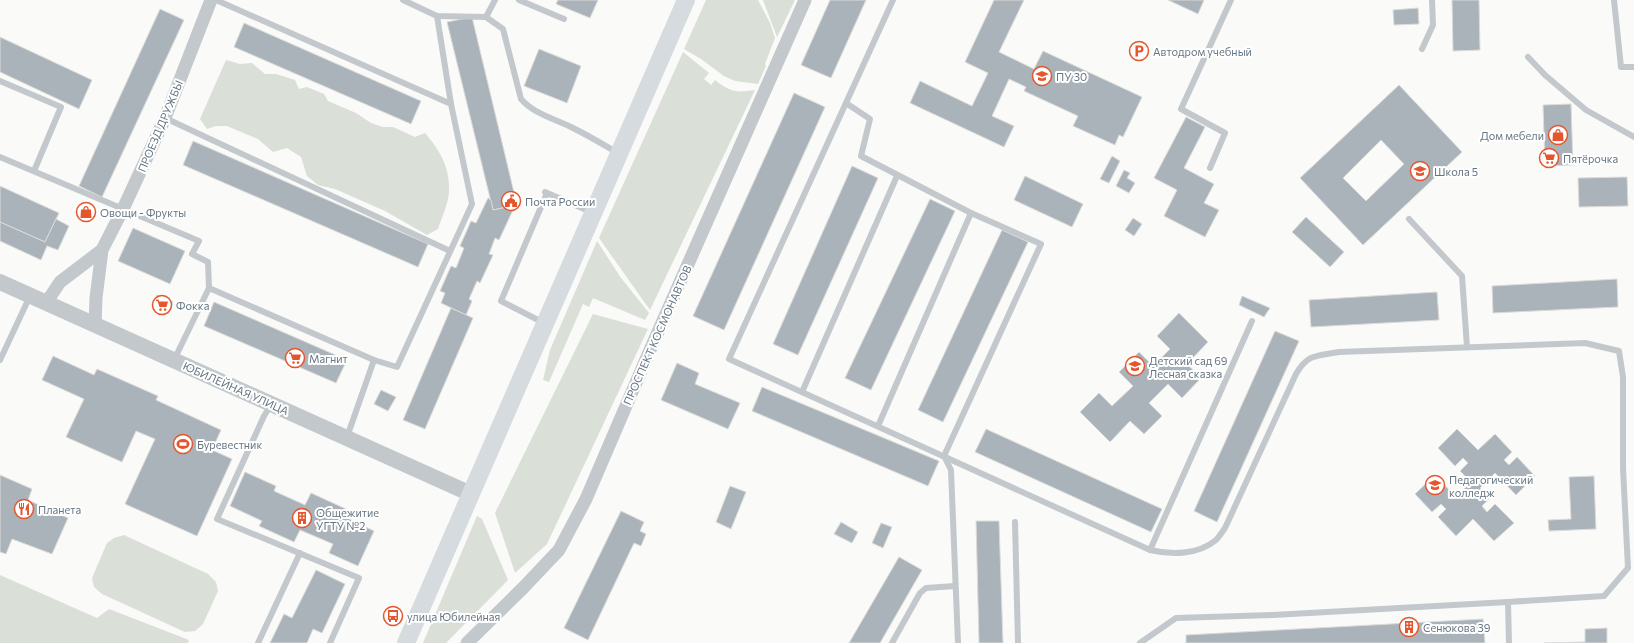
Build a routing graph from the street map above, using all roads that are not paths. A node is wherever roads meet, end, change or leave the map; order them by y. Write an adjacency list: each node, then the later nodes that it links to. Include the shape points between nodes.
1 (211, 0): 21 (street, ПРОЕЗД ДРУЖБЫ)
2 (216, 0): 20 (lane)
3 (402, 0): 12 (lane)
4 (495, 0): 13 (lane)
5 (519, 0): 14 (lane)
6 (686, 0): 23 (main road)
7 (805, 0): 59 (street, ПРОСПЕКТ КОСМОНАВТОВ, via 575,520 559,550)
8 (893, 0): 19 (lane)
9 (1231, 0): 25 (lane, via 1181,109 1224,133)
10 (1432, 0): 15 (lane, via 1433,25)
11 (1614, 0): 17 (lane, via 1621,67)
12 (437, 16): 13 (lane); 20 (lane)
13 (486, 17): 23 (lane, via 503,29 521,98 527,106)
14 (564, 19)
15 (1422, 49)
16 (1528, 57): 22 (lane, via 1586,110)
17 (1634, 67)
18 (0, 80): 26 (lane, via 61,107)
19 (846, 103): 27 (lane, via 870,119 861,156); 45 (lane, via 730,359)
20 (451, 104): 33 (lane, via 472,204)
21 (165, 118): 28 (street, ПРОЕЗД ДРУЖБЫ); 33 (lane)
22 (1634, 137)
23 (620, 153): 29 (main road)
24 (0, 157): 26 (lane)
25 (1210, 168)
26 (34, 171): 28 (lane)
27 (897, 176): 30 (lane); 45 (lane)
28 (123, 209): 32 (street, ПРОЕЗД ДРУЖБЫ); 35 (lane, via 199,241 192,254 208,262)
29 (593, 213): 39 (main road); 39 (lane, via 546,192 501,301)
30 (971, 213): 47 (lane); 49 (lane, via 1042,244)
31 (1409, 219): 41 (lane, via 1462,276)
32 (102, 250): 37 (street, ПРОЕЗД ДРУЖБЫ, via 60,282); 40 (street, ПРОЕЗД ДРУЖБЫ)
33 (450, 252): 44 (lane, via 397,367)
34 (0, 282): 36 (street, ЮБИЛЕЙНАЯ УЛИЦА)
35 (209, 288): 43 (lane); 44 (lane)
36 (30, 296): 37 (street, ЮБИЛЕЙНАЯ УЛИЦА); 42 (lane)
37 (46, 303): 40 (street, ЮБИЛЕЙНАЯ УЛИЦА)
38 (1252, 321): 52 (lane)
39 (545, 324): 50 (main road)
40 (95, 325): 43 (street, ЮБИЛЕЙНАЯ УЛИЦА)
41 (1467, 347): 52 (lane, via 1339,352 1310,357 1296,374 1225,528 1216,540 1206,546 1179,553); 55 (lane, via 1585,343 1619,351 1623,377 1628,568 1604,596)
42 (0, 360)
43 (174, 360): 46 (street, ЮБИЛЕЙНАЯ УЛИЦА)
44 (374, 360): 48 (lane)
45 (802, 392): 47 (lane)
46 (271, 404): 48 (street, ЮБИЛЕЙНАЯ УЛИЦА); 53 (lane, via 217,519)
47 (878, 426): 49 (lane)
48 (346, 438): 50 (street, ЮБИЛЕЙНАЯ УЛИЦА)
49 (944, 456): 52 (lane); 54 (lane, via 951,470)
50 (471, 494): 58 (main road)
51 (1015, 522): 62 (lane)
52 (1150, 550)
53 (300, 553): 56 (lane); 57 (lane, via 359,578)
54 (955, 586): 60 (lane, via 926,588 920,593); 61 (lane)
55 (1508, 602): 63 (lane, via 1176,618); 64 (lane)
56 (258, 643)
57 (330, 643)
58 (406, 643)
59 (467, 643)
60 (892, 643)
61 (958, 643)
62 (1018, 643)
63 (1140, 643)
64 (1509, 643)

